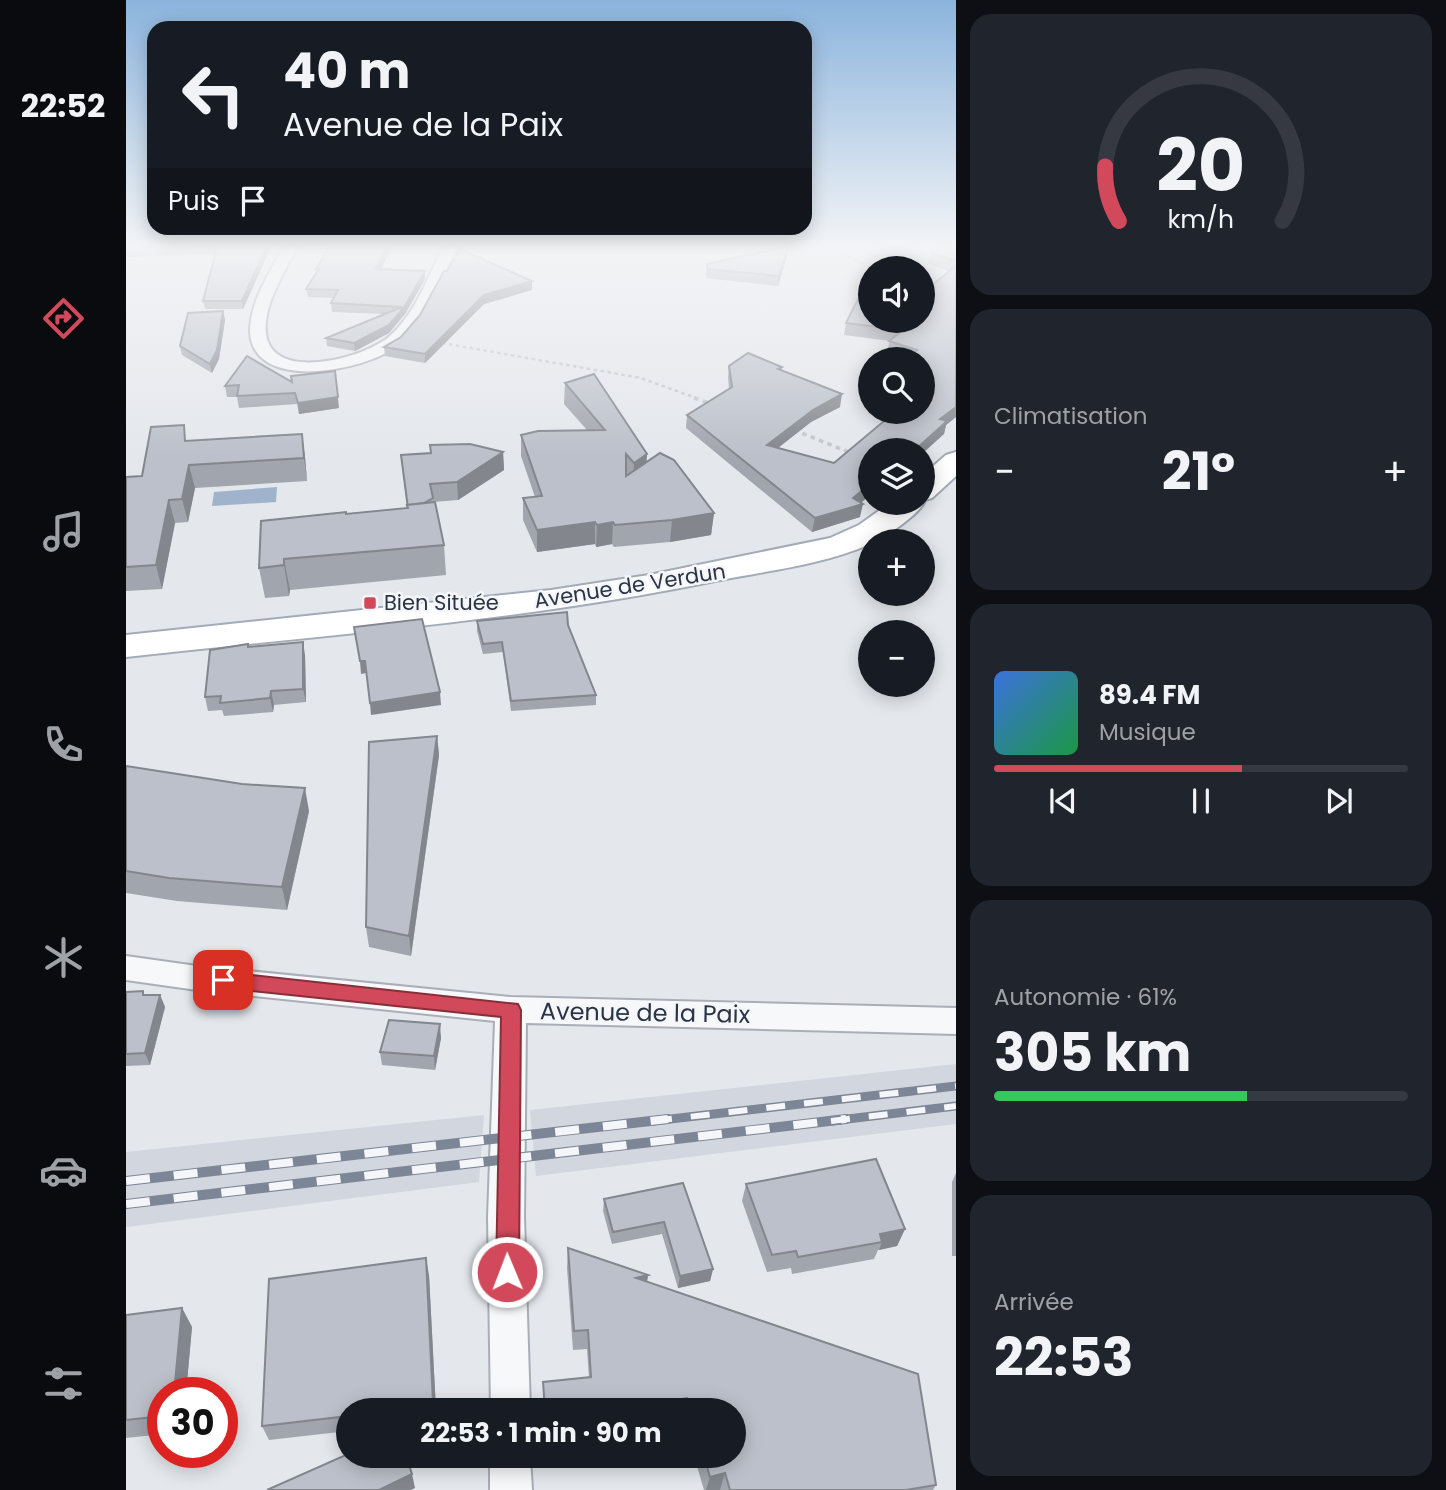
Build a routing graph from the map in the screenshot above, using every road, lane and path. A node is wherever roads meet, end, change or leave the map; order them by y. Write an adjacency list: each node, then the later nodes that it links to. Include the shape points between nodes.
1 (261, 317): 3 (street, via 258,333 264,352 295,366 345,364 369,357)
2 (410, 317): 3 (street)
3 (399, 336): 4 (path, via 640,378)
4 (723, 409)
5 (789, 429): 6 (path)
6 (853, 454)
7 (956, 461): 8 (main road)
8 (935, 480)
9 (893, 515): 10 (main road, Avenue de Verdun, via 839,546 649,585 551,600)
10 (126, 646)
11 (126, 968): 12 (street, Avenue de la Paix)
12 (511, 1010): 13 (street, Avenue de la Paix); 14 (street, via 506,1217)
13 (956, 1021)
14 (510, 1398)
15 (510, 1468): 16 (street)
16 (511, 1490)

